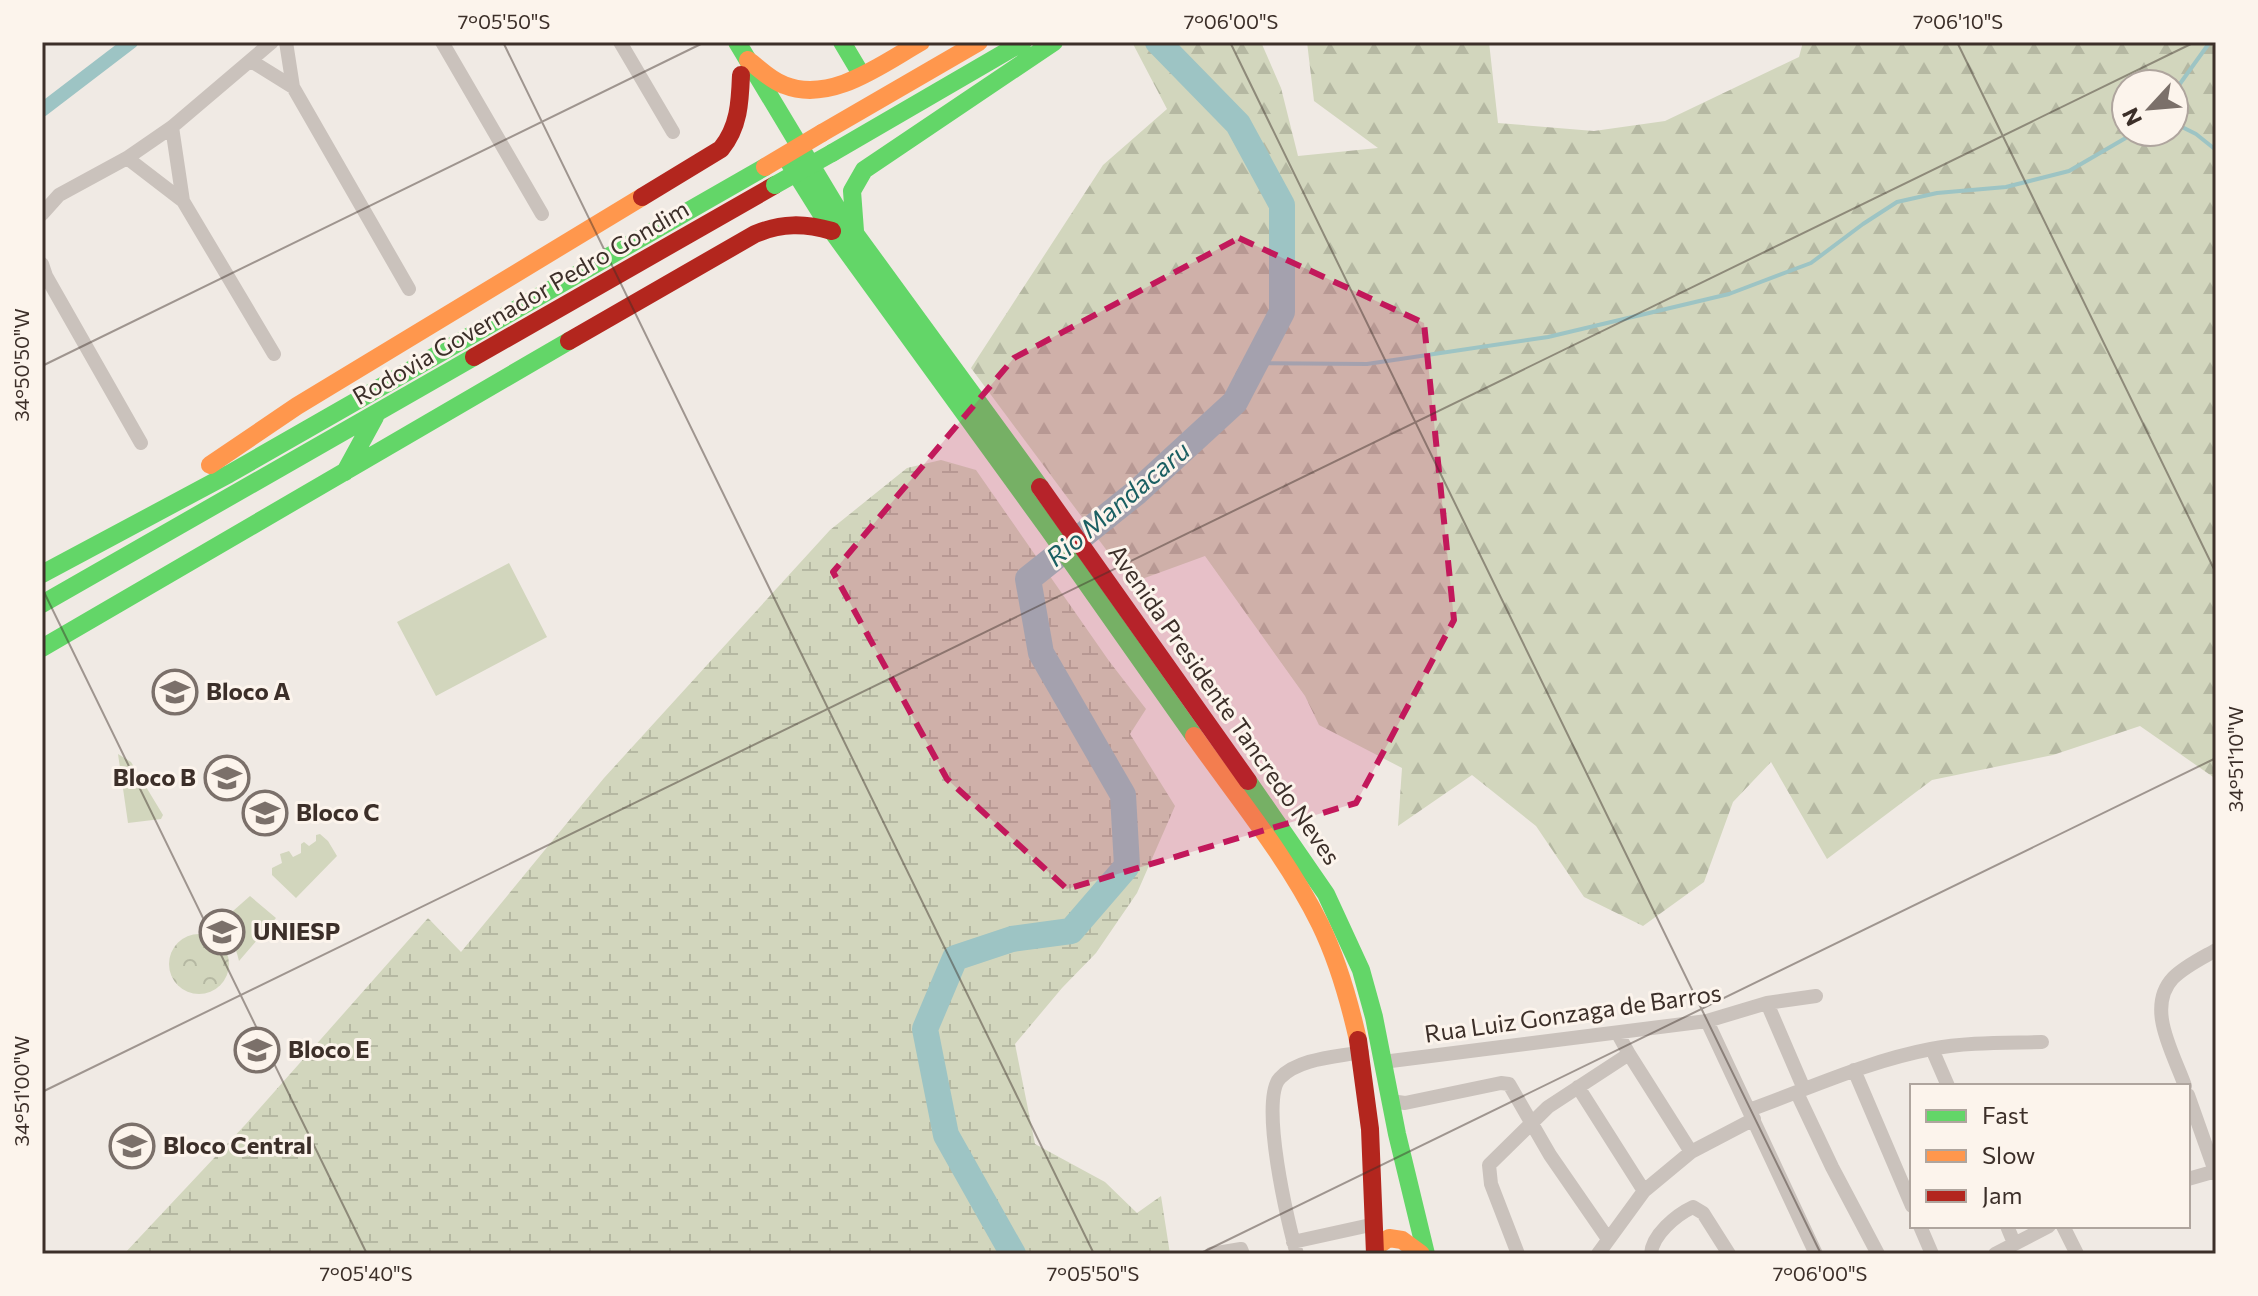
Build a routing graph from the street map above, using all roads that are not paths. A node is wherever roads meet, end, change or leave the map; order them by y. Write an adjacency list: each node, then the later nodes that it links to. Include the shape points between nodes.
1 (272, 42): 12 (street)
2 (286, 42): 15 (street)
3 (442, 42): 22 (street)
4 (620, 42): 17 (street)
5 (722, 42): 13 (main road)
6 (737, 42): 13 (main road)
7 (842, 42): 14 (main road)
8 (921, 42): 14 (main road)
9 (979, 42): 32 (main road, Rodovia Governador Pedro Gondim, bridge, via 229,474)
10 (1023, 42): 28 (main road, Rodovia Governador Pedro Gondim, bridge)
11 (1054, 42): 24 (main road, via 864,170 852,189)
12 (251, 61): 15 (street); 16 (street)
13 (744, 68): 14 (main road, via 813,91); 19 (main road); 32 (main road, via 733,133 721,149 297,406)
14 (861, 74)
15 (293, 87): 26 (street)
16 (172, 127): 18 (street); 20 (street)
17 (673, 132)
18 (127, 158): 20 (street); 21 (street, via 59,195)
19 (800, 165): 23 (main road, Avenida Presidente Tancredo Neves); 24 (main road, Avenida Presidente Tancredo Neves)
20 (183, 201): 27 (street)
21 (42, 214)
22 (542, 214)
23 (832, 231): 30 (main road, via 793,222 760,231); 31 (main road, Avenida Presidente Tancredo Neves)
24 (855, 231): 31 (main road, Avenida Presidente Tancredo Neves)
25 (42, 264): 29 (street)
26 (409, 289)
27 (274, 354)
28 (376, 414): 30 (main road); 34 (main road, Rodovia Governador Pedro Gondim)
29 (141, 443)
30 (345, 472): 35 (main road)
31 (1056, 523): 43 (main road, Avenida Presidente Tancredo Neves, via 1092,591 1321,925); 45 (main road, Avenida Presidente Tancredo Neves, via 1107,578 1326,894 1361,970)
32 (86, 548): 33 (main road, Rodovia Governador Pedro Gondim)
33 (42, 574)
34 (42, 604)
35 (42, 648)
36 (2216, 950): 48 (street, via 2172,979 2161,1003 2168,1043)
37 (1816, 996): 38 (street, Rua Luiz Gonzaga de Barros)
38 (1767, 1003): 39 (street, Rua Luiz Gonzaga de Barros); 50 (street)
39 (1707, 1021): 40 (street, Rua Luiz Gonzaga de Barros); 53 (street)
40 (1618, 1034): 44 (street); 45 (street, Rua Luiz Gonzaga de Barros)
41 (2042, 1042): 42 (street)
42 (1932, 1049): 46 (street); 47 (street)
43 (1362, 1052): 60 (main road, Avenida Presidente Tancredo Neves); 68 (street, via 1305,1064 1275,1085 1280,1190)
44 (1629, 1054): 49 (street); 55 (street)
45 (1383, 1062): 52 (main road, Avenida Presidente Tancredo Neves)
46 (1854, 1070): 50 (street); 59 (street)
47 (1947, 1084)
48 (2184, 1084)
49 (1578, 1087): 54 (street); 58 (street)
50 (1801, 1091): 53 (street); 77 (street, via 1832,1167)
51 (2190, 1100): 56 (street)
52 (1390, 1101): 54 (street, via 1405,1103 1506,1083); 72 (main road, Avenida Presidente Tancredo Neves)
53 (1752, 1114): 55 (street); 76 (street)
54 (1532, 1125): 65 (street); 73 (street, via 1489,1165)
55 (1691, 1152): 58 (street)
56 (2216, 1172): 57 (street)
57 (2190, 1178)
58 (1644, 1191): 65 (street)
59 (1910, 1201)
60 (1375, 1224): 68 (street); 71 (main road, Avenida Presidente Tancredo Neves)
61 (1921, 1228): 78 (street)
62 (2008, 1228): 66 (street)
63 (2045, 1228): 66 (street)
64 (2064, 1228): 80 (street)
65 (1608, 1239): 74 (street)
66 (2014, 1243): 79 (street)
67 (1726, 1247): 75 (street, via 1693,1207 1656,1238)
68 (1293, 1250)
69 (1211, 1254): 70 (street, via 1241,1249)
70 (1243, 1254)
71 (1375, 1254): 72 (main road, via 1378,1245 1395,1236)
72 (1423, 1254)
73 (1518, 1254)
74 (1598, 1254)
75 (1651, 1254)
76 (1816, 1254)
77 (1878, 1254)
78 (1932, 1254)
79 (1995, 1254)
80 (2077, 1254)

